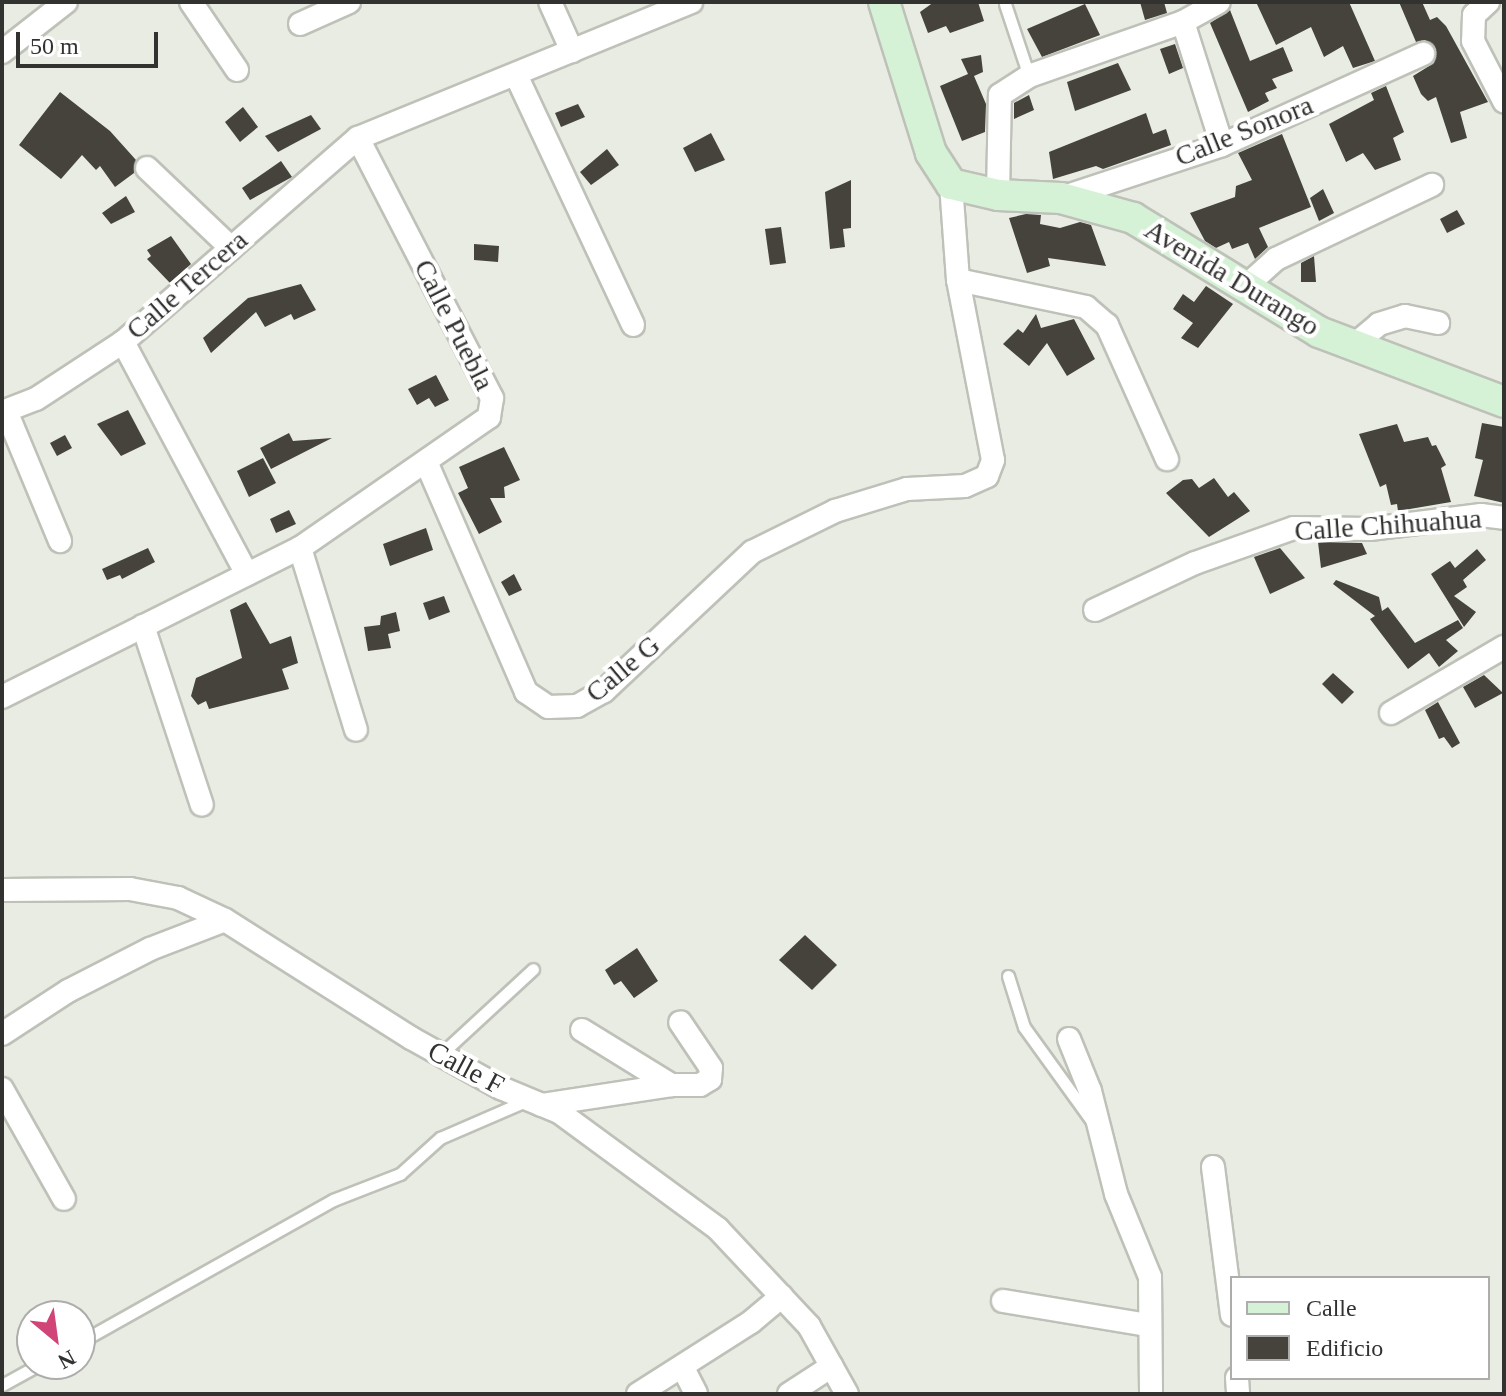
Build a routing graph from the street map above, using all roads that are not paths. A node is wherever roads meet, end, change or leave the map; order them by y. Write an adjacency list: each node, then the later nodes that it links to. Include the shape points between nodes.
1 (66, 2): 13 (street)
2 (191, 2): 15 (street)
3 (349, 2): 11 (street)
4 (550, 2): 12 (street)
5 (691, 2): 12 (street)
6 (884, 2): 22 (main road, via 931,153)
7 (1219, 2): 10 (street)
8 (1005, 4): 17 (lane)
9 (1481, 9): 18 (street, via 1473,41)
10 (1183, 22): 17 (street); 20 (street)
11 (300, 24)
12 (572, 51): 16 (street)
13 (2, 52)
14 (1423, 54): 20 (street, Calle Sonora)
15 (237, 70)
16 (516, 75): 19 (street); 30 (street)
17 (1029, 76): 24 (street, via 1000,95)
18 (1504, 101)
19 (358, 138): 26 (street, Calle Tercera); 36 (street, Calle Puebla, via 492,398 489,417)
20 (1222, 145): 25 (street, Calle Sonora)
21 (147, 168): 26 (street)
22 (951, 184): 24 (main road, Avenida Durango); 27 (street)
23 (1432, 185): 28 (street, via 1276,259)
24 (998, 195): 25 (main road, Avenida Durango)
25 (1061, 198): 28 (main road, Avenida Durango, via 1133,218)
26 (231, 248): 31 (street, Calle Tercera)
27 (958, 280): 35 (street, via 1086,307 1107,325); 36 (street, Calle G, via 993,460 987,476 976,483 907,489 835,511 752,552 604,691 577,706 548,707 526,692)
28 (1245, 287): 32 (main road, Avenida Durango, via 1319,332)
29 (1438, 323): 32 (street, via 1405,316 1379,324)
30 (633, 325)
31 (123, 342): 34 (street, Calle Tercera, via 47,392); 40 (street)
32 (1353, 346): 33 (main road, Avenida Durango)
33 (1504, 402)
34 (4, 412): 38 (street)
35 (1167, 459)
36 (427, 464): 39 (street, Calle Puebla)
37 (1504, 518): 41 (street, Calle Chihuahua, via 1481,515 1370,529 1294,528 1195,563)
38 (60, 541)
39 (300, 548): 40 (street, Calle Puebla); 46 (street)
40 (247, 574): 42 (street, Calle Puebla)
41 (1095, 610)
42 (143, 626): 44 (street, Calle Puebla); 47 (street)
43 (1504, 647): 45 (street)
44 (2, 697)
45 (1391, 713)
46 (356, 730)
47 (202, 805)
48 (2, 890): 49 (street, Calle F, via 158,892)
49 (225, 920): 54 (street, via 150,949 68,991); 56 (street, Calle F)
50 (533, 969): 56 (lane)
51 (1008, 976): 60 (lane, via 1024,1027)
52 (680, 1022): 57 (street, via 711,1068 710,1079 700,1085)
53 (582, 1030): 57 (street)
54 (2, 1034)
55 (1069, 1039): 60 (street)
56 (441, 1054): 59 (street, Calle F)
57 (671, 1085): 59 (street)
58 (2, 1089): 62 (street)
59 (535, 1102): 63 (street, Calle F, via 718,1229); 67 (lane, via 440,1138 400,1174 333,1200)
60 (1101, 1133): 66 (street, via 1116,1194 1150,1277)
61 (1213, 1167): 64 (street)
62 (64, 1199)
63 (782, 1296): 68 (street, Calle F, via 809,1326); 69 (street)
64 (1230, 1299)
65 (1003, 1301): 66 (street)
66 (1148, 1325): 74 (street)
67 (96, 1333)
68 (832, 1366): 72 (street); 73 (street, Calle F)
69 (683, 1368): 70 (street); 71 (street)
70 (638, 1394)
71 (696, 1394)
72 (789, 1394)
73 (847, 1394)
74 (1151, 1394)

